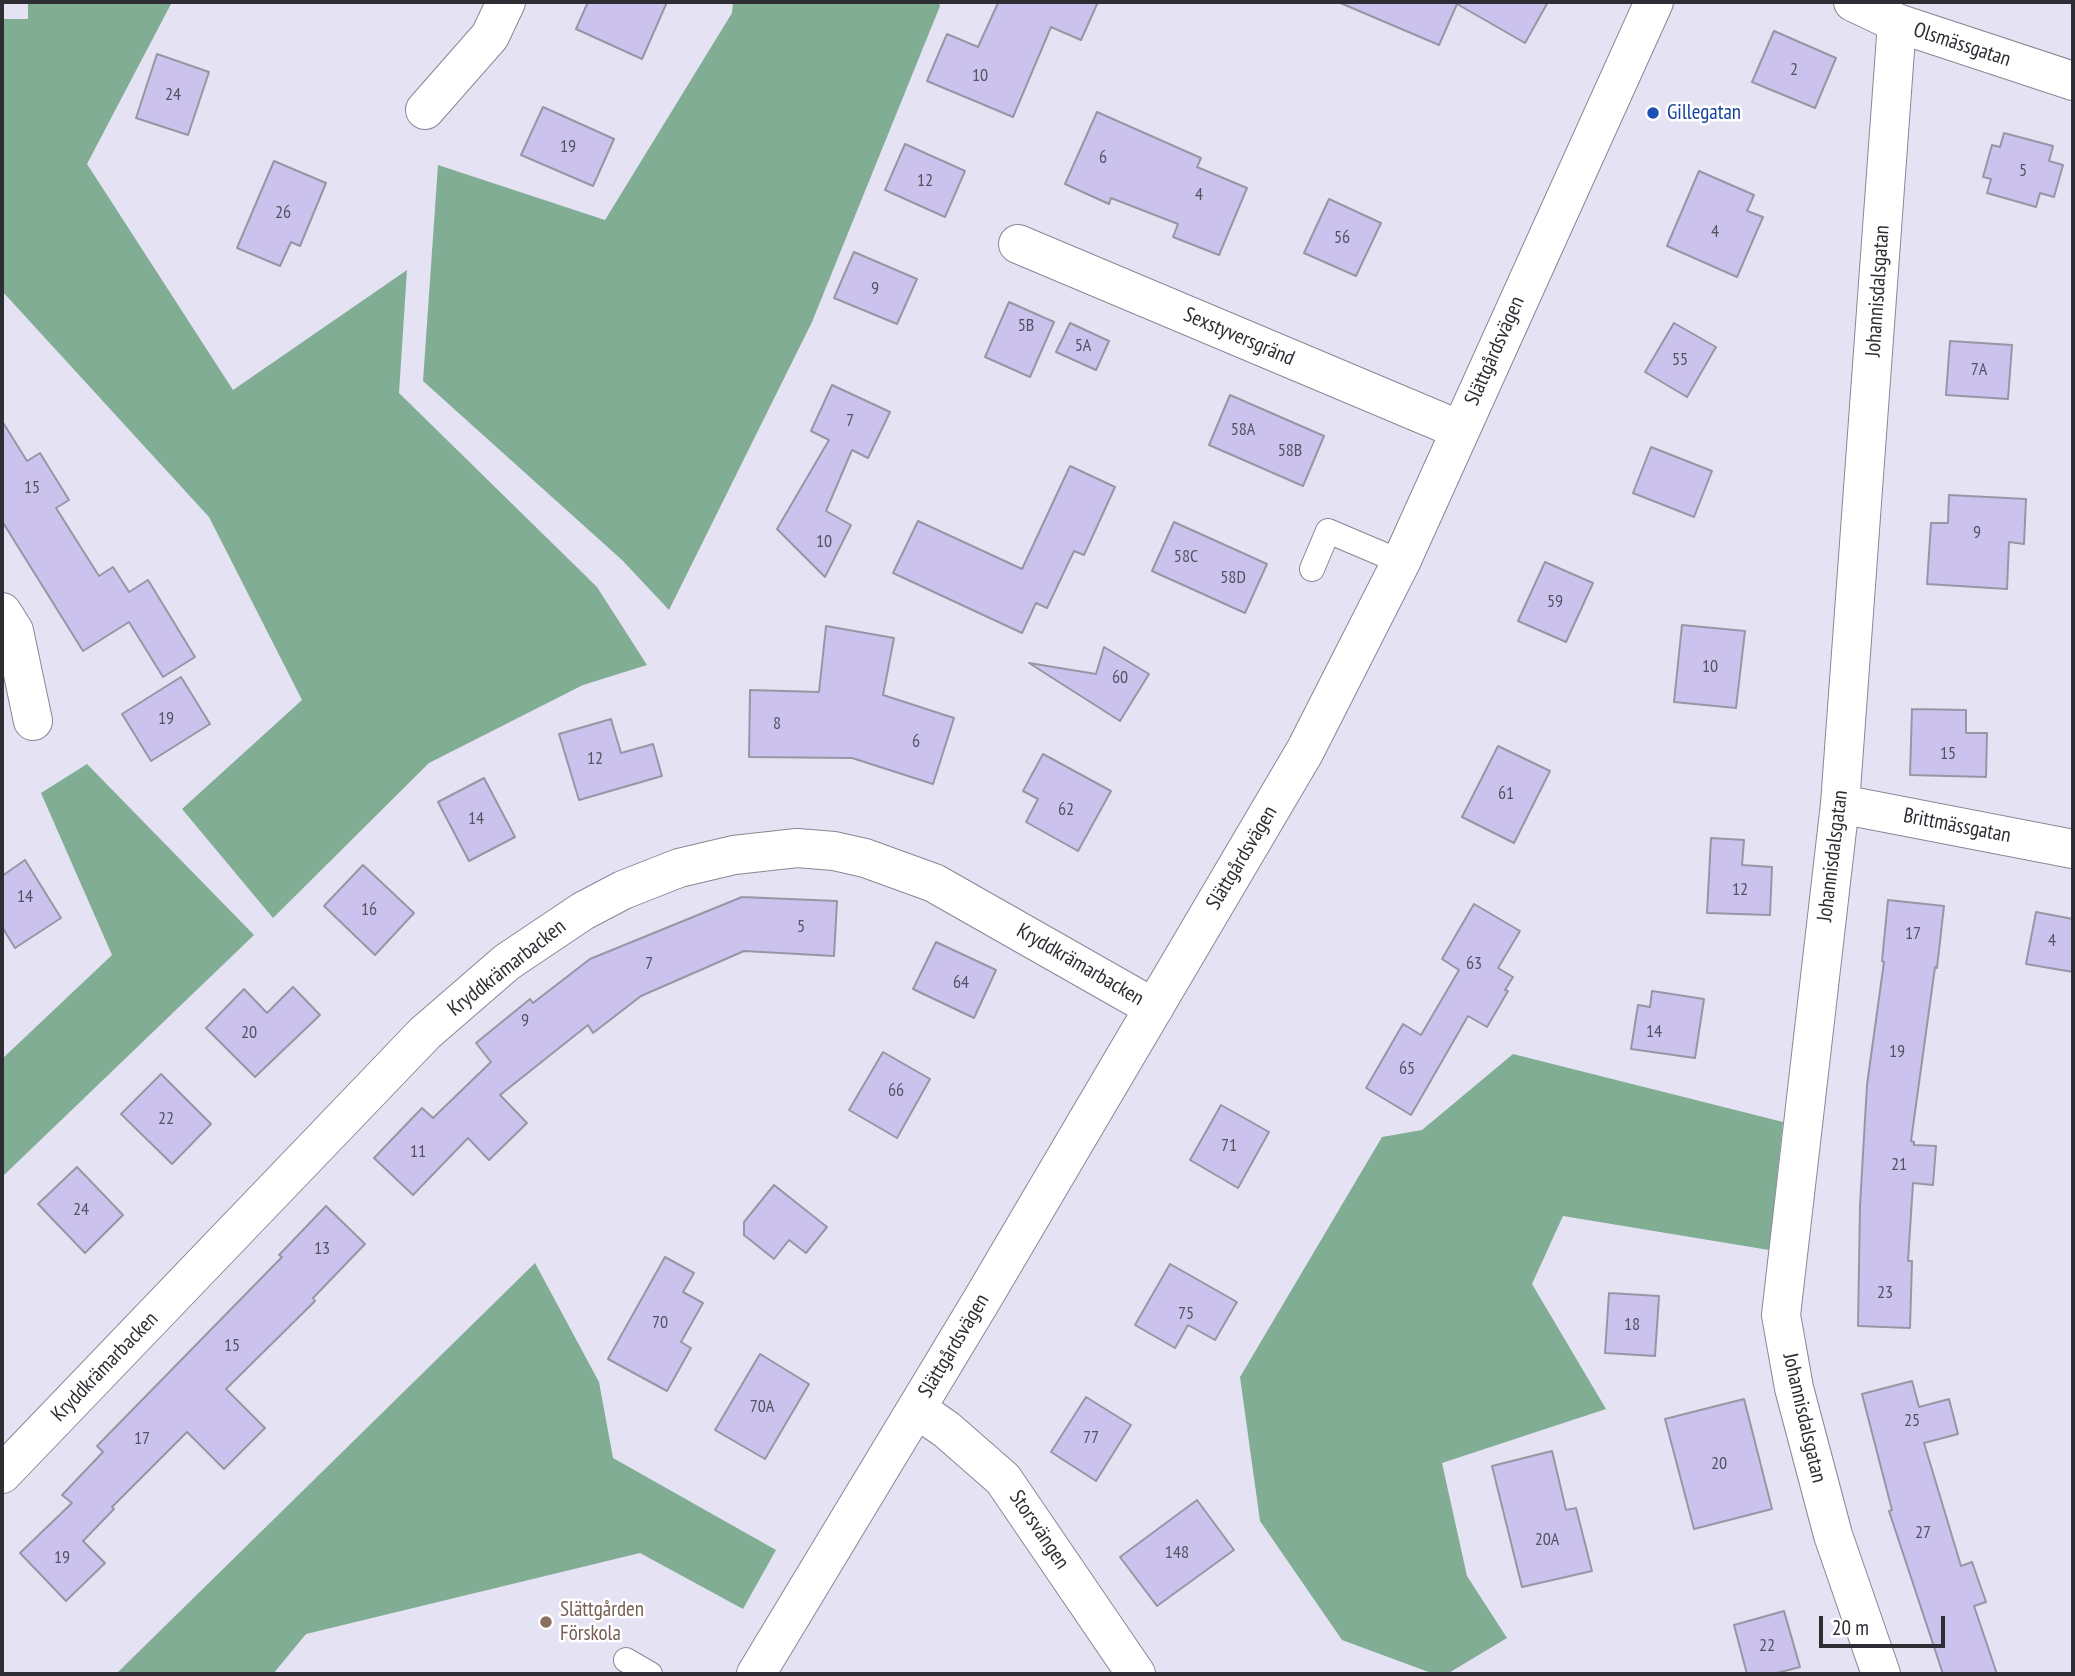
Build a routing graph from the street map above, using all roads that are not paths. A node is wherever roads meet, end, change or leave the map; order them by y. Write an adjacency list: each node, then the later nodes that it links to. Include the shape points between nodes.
1 (506, 2): 6 (street, via 490,36)
2 (1654, 2): 8 (street, Slättgårdsvägen)
3 (1853, 2): 4 (street, Olsmässgatan)
4 (1897, 23): 5 (street, Olsmässgatan); 13 (street, Johannisdalsgatan)
5 (2073, 82)
6 (425, 110)
7 (1018, 243): 8 (street, Sexstyversgränd)
8 (1460, 430): 9 (street, Slättgårdsvägen)
9 (1401, 562): 10 (lane, via 1328,531); 15 (street, Slättgårdsvägen, via 1305,751)
10 (1312, 569)
11 (2, 612): 12 (street, via 14,631)
12 (33, 722)
13 (1840, 804): 14 (street, Brittmässgatan); 22 (street, Johannisdalsgatan, via 1781,1315 1794,1388 1833,1535)
14 (2073, 849)
15 (1154, 1007): 16 (street, Slättgårdsvägen); 17 (street, Kryddkrämarbacken, via 934,883 866,858 797,848 764,850 705,860 647,881 549,932 425,1033)
16 (916, 1409): 20 (street, Slättgårdsvägen); 21 (street, Storsvängen, via 1003,1479)
17 (2, 1474)
18 (626, 1660): 19 (lane)
19 (650, 1674)
20 (756, 1674)
21 (1136, 1674)
22 (1881, 1674)

